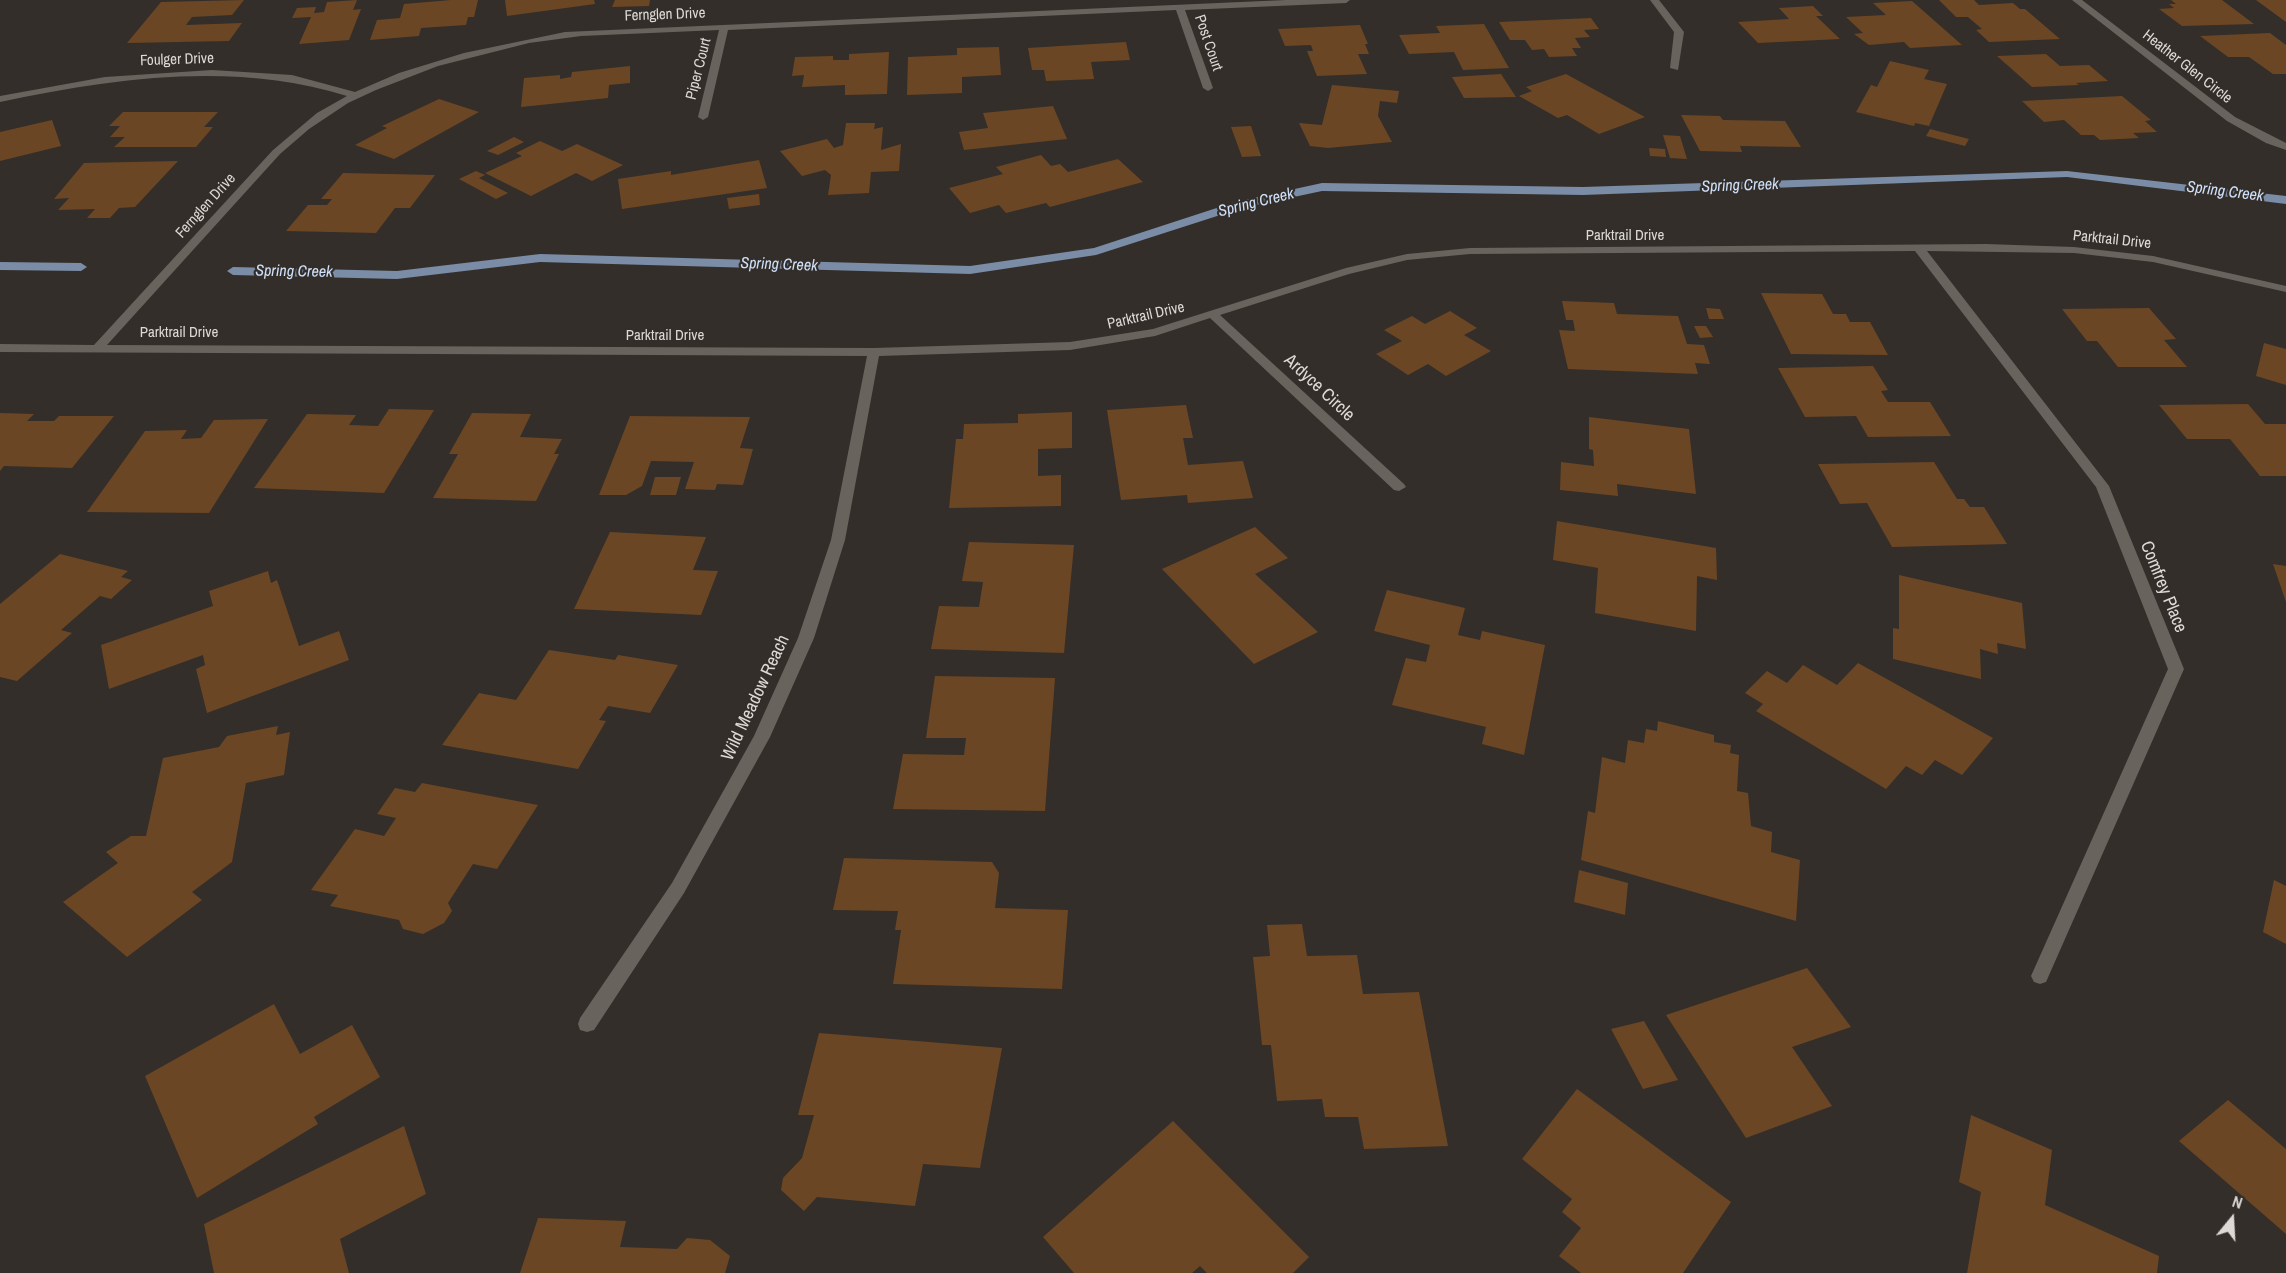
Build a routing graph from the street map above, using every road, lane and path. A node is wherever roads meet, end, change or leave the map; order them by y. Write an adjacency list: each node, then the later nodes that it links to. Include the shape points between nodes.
1 (1346, 0): 4 (street, Fernglen Drive)
2 (1654, 0): 6 (street, via 1679,32)
3 (2076, 0): 11 (street, Heather Glen Circle, via 2231,119)
4 (1180, 8): 5 (street, Fernglen Drive); 7 (street, Post Court)
5 (724, 29): 8 (street, Fernglen Drive, via 558,35 484,51); 10 (street, Piper Court)
6 (1675, 68)
7 (1208, 88)
8 (354, 95): 9 (street, Foulger Drive, via 284,77 222,73 131,77); 16 (street, Fernglen Drive, via 290,138)
9 (0, 99)
10 (703, 117)
11 (2286, 147)
12 (1919, 248): 13 (street, Parktrail Drive, via 2085,251 2153,259); 14 (street, Parktrail Drive, via 1470,251 1407,257 1346,270); 19 (street, Comfrey Place, via 2102,486 2176,669)
13 (2286, 289)
14 (1213, 315): 17 (street, Parktrail Drive, via 1155,332 1070,346); 18 (street, Ardyce Circle)
15 (0, 348): 16 (street, Parktrail Drive)
16 (98, 348): 17 (street, Parktrail Drive)
17 (874, 352): 20 (street, Wild Meadow Reach, via 838,540 806,638 762,737 678,888)
18 (1399, 487)
19 (2040, 976)
20 (587, 1024)

